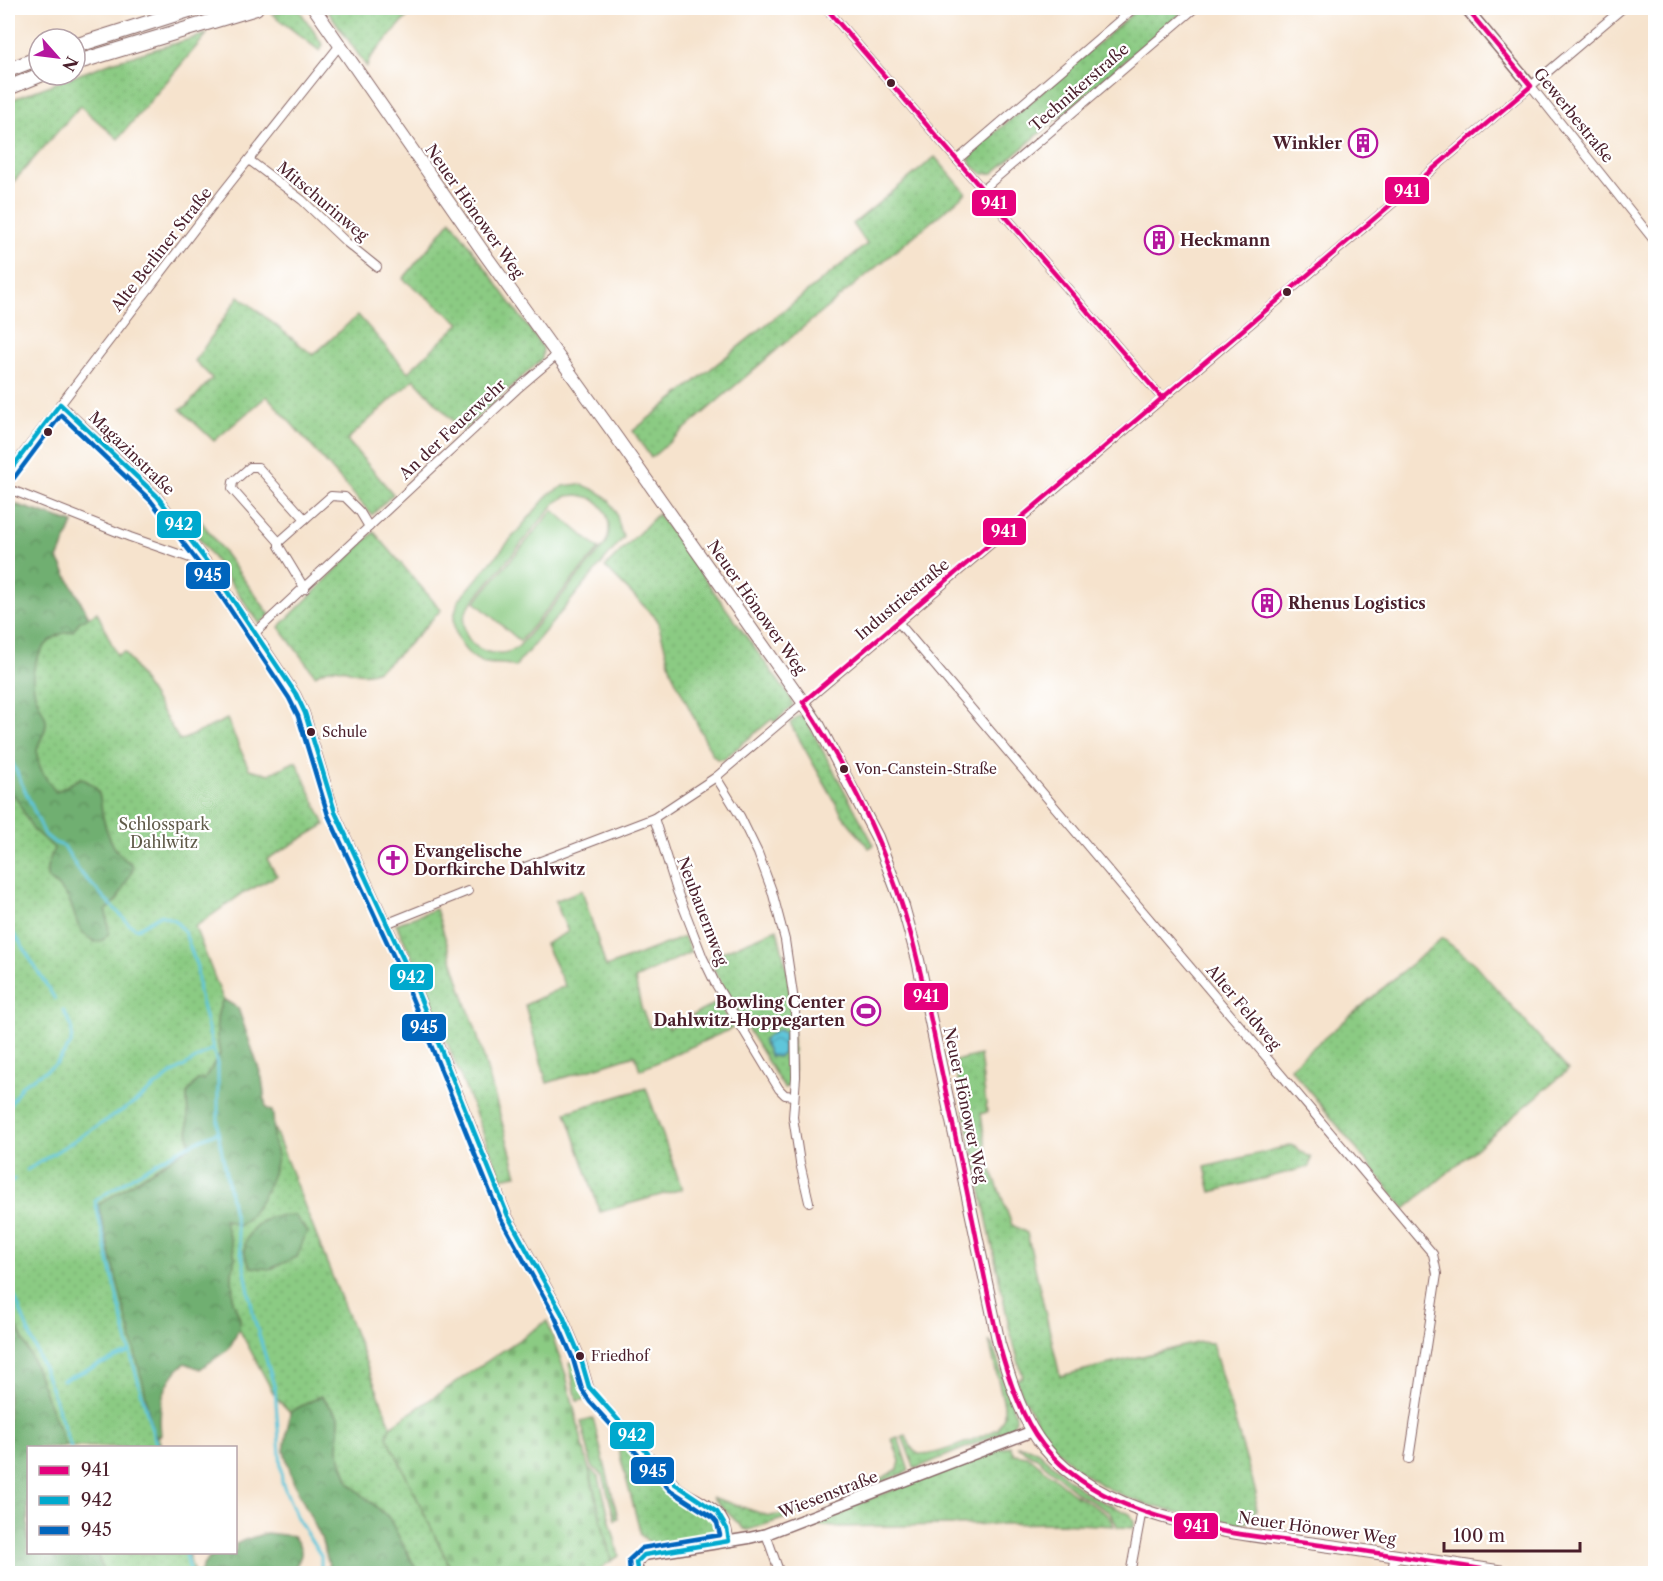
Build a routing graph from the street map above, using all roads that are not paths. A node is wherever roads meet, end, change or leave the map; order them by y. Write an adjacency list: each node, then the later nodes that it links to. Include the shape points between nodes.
1 (195, 8): 9 (main road)
2 (256, 8): 11 (main road)
3 (314, 8): 10 (main road, Neuer Hönower Weg)
4 (826, 8): 18 (street)
5 (1134, 8): 18 (street, Technikerstraße)
6 (1195, 8): 19 (street, Technikerstraße)
7 (1466, 8): 15 (street, Gewerbestraße)
8 (1623, 8): 15 (street, Industriestraße)
9 (87, 42)
10 (340, 45): 17 (street, Alte Berliner Straße); 22 (main road, Neuer Hönower Weg)
11 (87, 59)
12 (27, 63): 13 (main road)
13 (8, 70)
14 (27, 80): 16 (main road)
15 (1531, 86): 20 (street, Gewerbestraße); 23 (street, Industriestraße)
16 (8, 88)
17 (249, 159): 21 (street, Mitschurinweg); 24 (street, Alte Berliner Straße)
18 (957, 160): 19 (street)
19 (982, 190): 23 (street)
20 (1656, 243)
21 (377, 267)
22 (557, 355): 28 (street, An der Feuerwehr); 34 (main road, Neuer Hönower Weg)
23 (1162, 398): 32 (street, Industriestraße)
24 (60, 404): 25 (street, Alte Berliner Straße); 30 (street, Magazinstraße, via 158,496)
25 (8, 473)
26 (14, 491): 30 (street, via 193,559)
27 (305, 519): 28 (street, via 331,496 345,497); 29 (street); 29 (street, via 258,467 250,467 233,482 232,489)
28 (369, 527): 31 (street, An der Feuerwehr)
29 (279, 542): 31 (street)
30 (202, 555): 33 (street, Magazinstraße)
31 (304, 589): 33 (street, An der Feuerwehr)
32 (898, 622): 34 (street, Industriestraße); 43 (street, Alter Feldweg, via 1433,1254 1437,1274)
33 (256, 632): 39 (street, Magazinstraße, via 300,703 335,812)
34 (803, 702): 35 (street, Industriestraße); 42 (main road, Neuer Hönower Weg, via 872,827 903,906 918,960 999,1344 1012,1386)
35 (716, 777): 36 (street, Industriestraße); 40 (street, via 753,842 785,940 795,1008)
36 (654, 818): 37 (street, Industriestraße); 40 (street, Neubauernweg, via 702,958 778,1089)
37 (525, 867)
38 (468, 891): 39 (street)
39 (388, 923): 46 (street, Magazinstraße, via 508,1216 561,1314 590,1387 675,1484 719,1513 728,1526)
40 (794, 1096): 41 (street, via 796,1144)
41 (809, 1202)
42 (1033, 1431): 44 (main road, Neuer Hönower Weg, via 1044,1447 1076,1476 1114,1499); 45 (street, Wiesenstraße)
43 (1410, 1459)
44 (1142, 1510): 47 (main road, Neuer Hönower Weg, via 1214,1529); 50 (street)
45 (766, 1533): 46 (street, Wiesenstraße); 49 (street)
46 (729, 1541): 48 (street, Wiesenstraße, via 648,1553 639,1558)
47 (1395, 1556): 51 (street); 52 (main road, Neuer Hönower Weg)
48 (637, 1571)
49 (780, 1574)
50 (1130, 1574)
51 (1391, 1574)
52 (1517, 1574)

